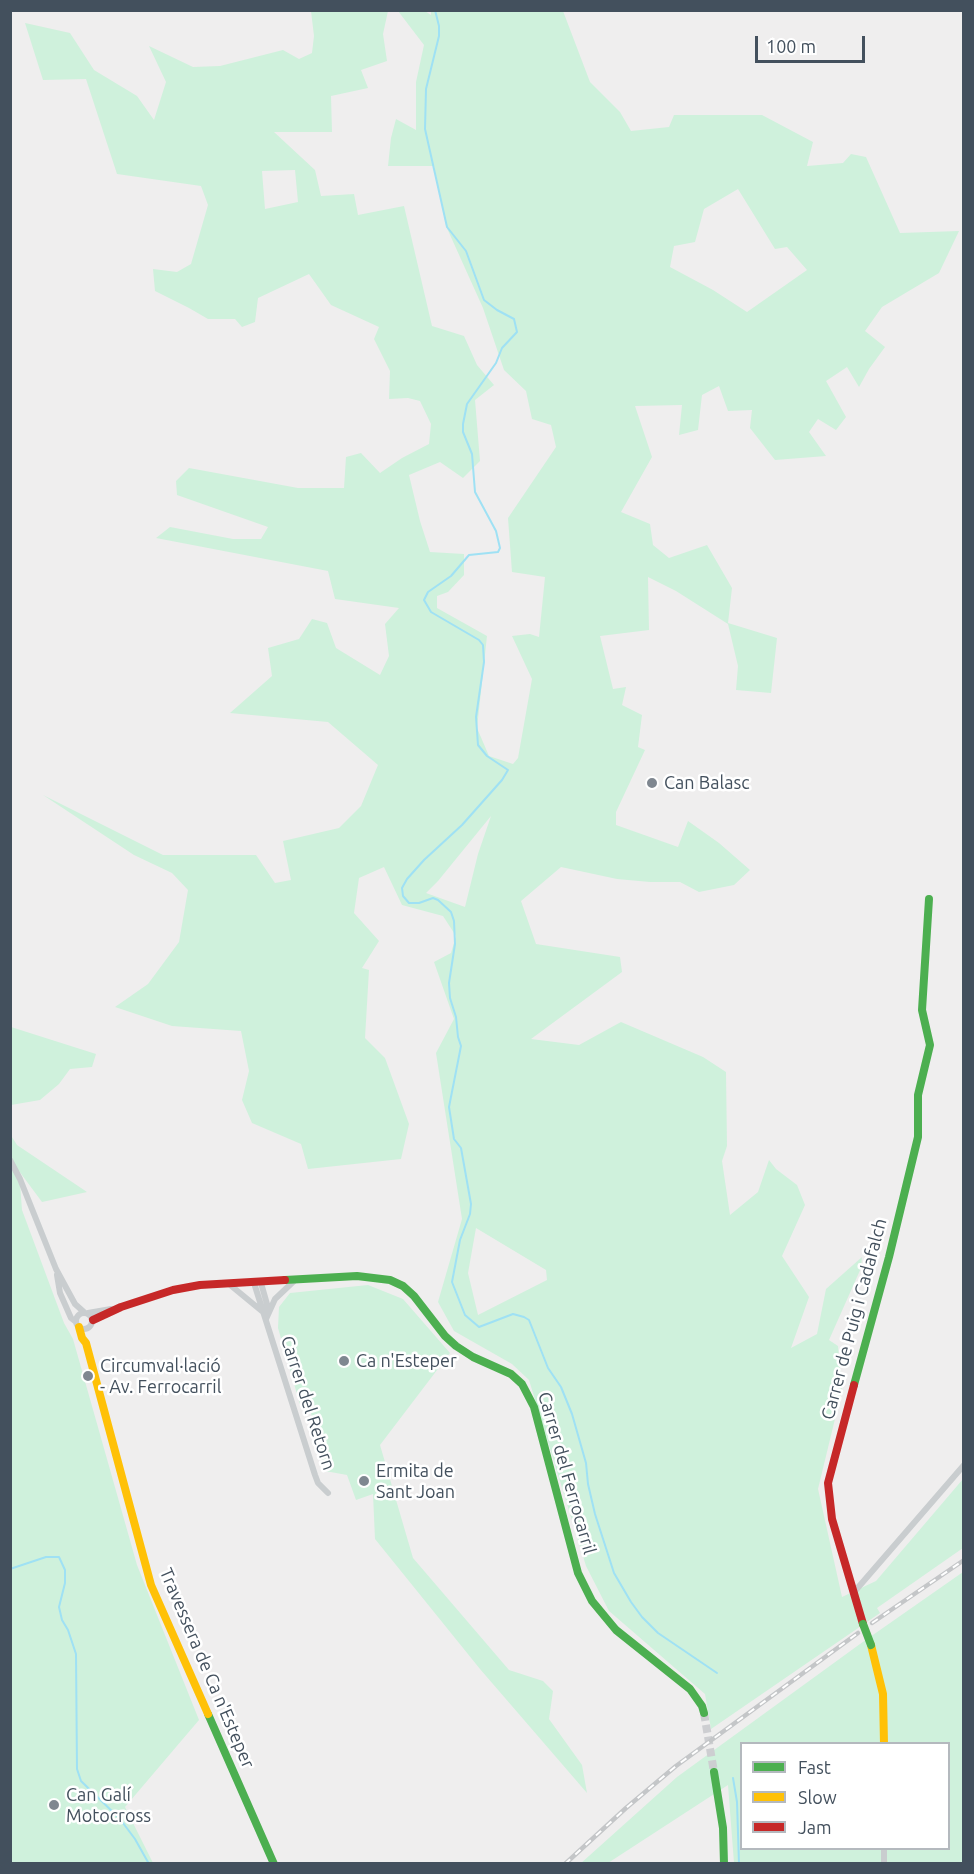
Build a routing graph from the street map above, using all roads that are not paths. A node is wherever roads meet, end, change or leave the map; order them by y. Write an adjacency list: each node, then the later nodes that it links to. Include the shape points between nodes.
1 (929, 899): 13 (street, Carrer de Puig i Cadafalch, via 922,1010 930,1045 918,1095 918,1137 828,1483 832,1519)
2 (10, 1160): 3 (street, Travessera de Ca n'Esteper)
3 (56, 1269): 8 (street, Travessera de Ca n'Esteper, via 75,1304); 9 (street, Travessera de Ca n'Esteper, via 60,1293)
4 (294, 1281): 5 (street, Carrer del Ferrocarril); 7 (street, via 275,1299); 14 (street, Carrer del Ferrocarril, via 357,1276 390,1280 414,1296 445,1336 463,1352 511,1374 522,1384 534,1407 578,1573 592,1601 616,1629 690,1689)
5 (257, 1283): 6 (street, Carrer del Ferrocarril); 7 (street, Carrer del Retorn)
6 (229, 1284): 7 (street); 8 (street, Carrer del Ferrocarril, via 173,1290)
7 (266, 1315): 12 (street, Carrer del Retorn, via 315,1475)
8 (89, 1318): 9 (street, via 83,1329); 9 (street, via 78,1315); 10 (street, Travessera de Ca n'Esteper)
9 (77, 1325): 10 (street, Travessera de Ca n'Esteper)
10 (86, 1343): 17 (street, Travessera de Ca n'Esteper, via 151,1585)
11 (963, 1465): 13 (street)
12 (328, 1493)
13 (855, 1591): 15 (street, Carrer de Puig i Cadafalch, bridge, via 883,1694)
14 (704, 1713)
15 (884, 1742)
16 (714, 1772): 18 (street)
17 (274, 1863)
18 (724, 1863)

